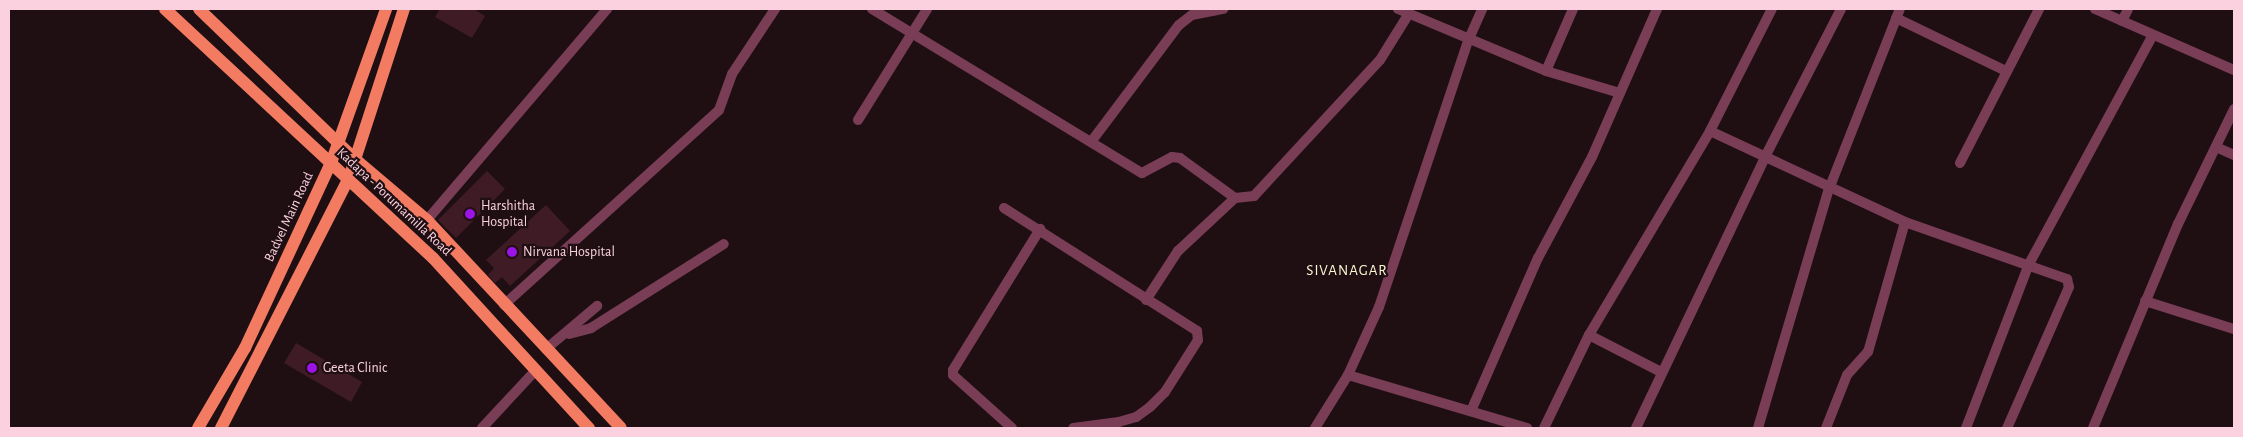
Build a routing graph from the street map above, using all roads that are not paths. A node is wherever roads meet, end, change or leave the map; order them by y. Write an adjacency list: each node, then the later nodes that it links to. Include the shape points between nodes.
1 (165, 9): 38 (main road, Kadapa - Porumamilla Road)
2 (199, 9): 32 (main road)
3 (386, 9): 32 (main road, Badvel Main Road)
4 (404, 9): 37 (main road)
5 (607, 9): 44 (street)
6 (775, 9): 51 (street, via 732,74 719,110)
7 (872, 9): 22 (street)
8 (927, 9): 22 (street)
9 (1223, 9): 33 (street, via 1192,15 1179,25)
10 (1398, 9): 20 (street)
11 (1482, 9): 24 (street)
12 (1573, 9): 26 (street)
13 (1657, 9): 28 (street)
14 (1772, 9): 31 (street)
15 (1841, 9): 35 (street)
16 (2039, 9): 27 (street)
17 (2095, 9): 21 (street)
18 (2128, 9): 21 (street)
19 (1898, 13): 27 (street); 41 (street)
20 (1408, 15): 24 (street); 42 (street, via 1380,60 1254,196)
21 (2122, 21): 23 (street)
22 (911, 35): 30 (street); 33 (street)
23 (2153, 35): 25 (street); 48 (street)
24 (1468, 41): 26 (street); 59 (street, via 1379,307)
25 (2234, 70)
26 (1546, 71): 28 (street)
27 (2006, 71): 39 (street)
28 (1620, 93): 60 (street, via 1579,185 1538,258)
29 (2234, 109): 34 (street)
30 (858, 120)
31 (1710, 131): 35 (street); 55 (street)
32 (339, 141): 37 (main road); 38 (main road, Badvel Main Road)
33 (1091, 142): 42 (street, via 1142,173 1172,157 1180,158)
34 (2216, 147): 36 (street); 50 (street)
35 (1766, 155): 41 (street); 58 (street)
36 (2234, 155)
37 (355, 159): 40 (main road); 44 (main road)
38 (331, 163): 40 (main road, Kadapa - Porumamilla Road); 61 (main road, Badvel Main Road, via 245,348)
39 (1960, 163)
40 (349, 178): 57 (main road, Kadapa - Porumamilla Road, via 433,258); 62 (main road)
41 (1829, 188): 45 (street); 72 (street)
42 (1235, 198): 49 (street, via 1178,252)
43 (1004, 208): 46 (street)
44 (427, 220): 51 (main road)
45 (1905, 222): 48 (street); 73 (street, via 1868,352 1847,375)
46 (1040, 230): 49 (street); 66 (street, via 953,370 953,375)
47 (724, 244): 54 (street, via 592,328)
48 (2029, 264): 74 (street); 75 (street, via 2067,280 2069,287)
49 (1146, 300): 67 (street, via 1197,331 1198,340 1165,392 1136,417)
50 (2145, 301): 53 (street); 76 (street)
51 (504, 305): 56 (main road)
52 (597, 306): 54 (street)
53 (2234, 329)
54 (569, 334): 56 (street)
55 (1589, 335): 58 (street); 70 (street)
56 (546, 350): 65 (main road)
57 (535, 371): 63 (street); 64 (main road, Kadapa - Porumamilla Road)
58 (1661, 372): 71 (street)
59 (1348, 375): 60 (street); 68 (street)
60 (1471, 412): 69 (street)
61 (198, 428)
62 (221, 428)
63 (482, 428)
64 (589, 428)
65 (621, 428)
66 (1012, 428)
67 (1073, 428)
68 (1315, 428)
69 (1527, 428)
70 (1544, 428)
71 (1636, 428)
72 (1758, 428)
73 (1826, 428)
74 (1966, 428)
75 (2007, 428)
76 (2093, 428)

